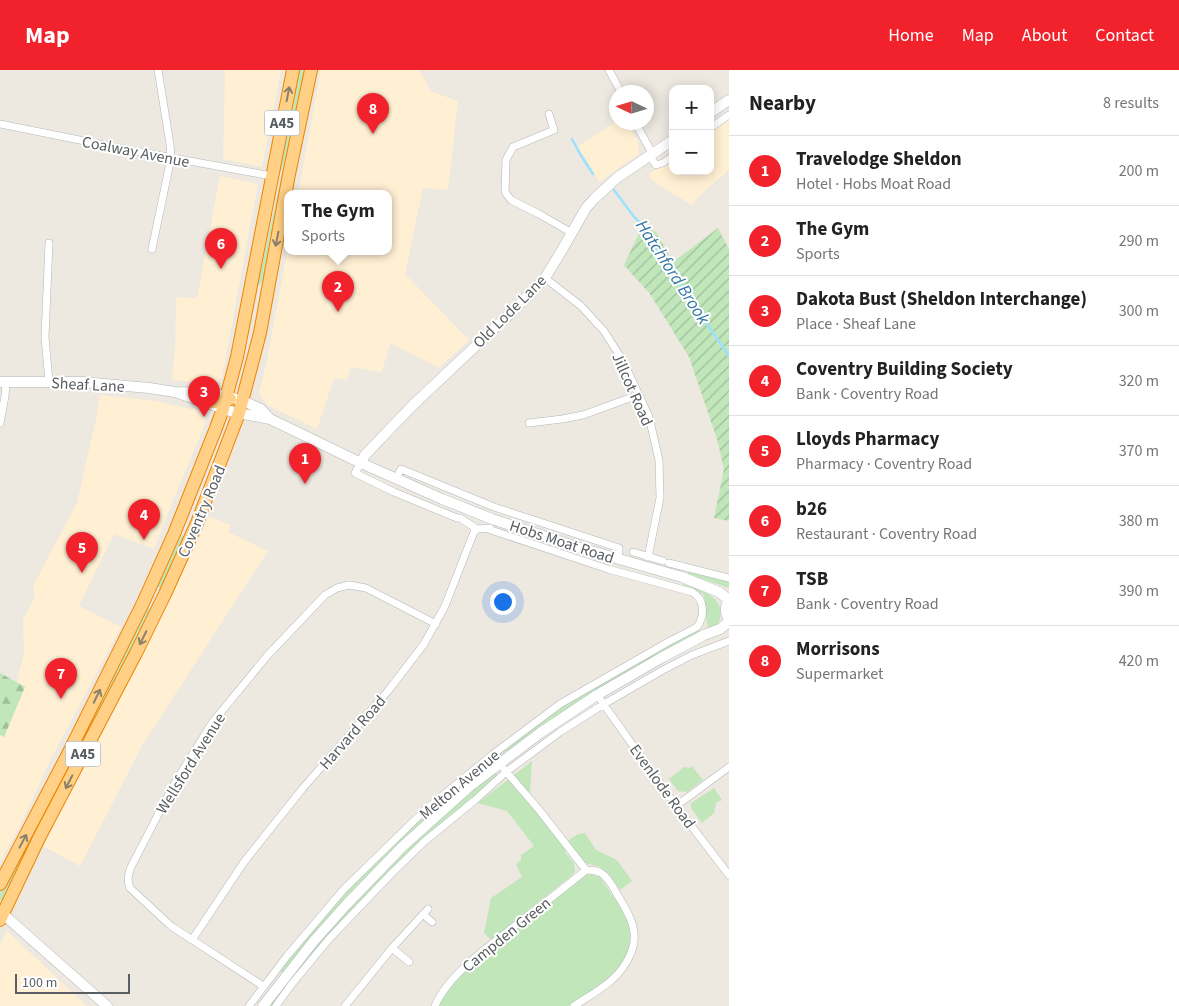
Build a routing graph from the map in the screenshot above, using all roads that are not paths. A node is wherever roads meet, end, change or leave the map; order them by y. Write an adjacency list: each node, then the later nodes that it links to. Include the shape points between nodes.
1 (158, 70): 15 (street)
2 (293, 70): 17 (highway, Coventry Road / A45, one-way to 2)
3 (311, 70): 17 (highway, A45, via 297,137)
4 (609, 70): 5 (street)
5 (617, 85)
6 (728, 102): 7 (street)
7 (714, 111)
8 (549, 114): 18 (street, via 554,130 513,147 506,160 505,192 511,200)
9 (729, 115): 11 (street)
10 (0, 124): 15 (street, Coalway Avenue)
11 (714, 125)
12 (639, 130): 14 (street)
13 (669, 142): 14 (street, Old Lode Lane)
14 (650, 154): 16 (street, via 656,165); 18 (street, Old Lode Lane, via 595,198)
15 (171, 158): 17 (street, Coalway Avenue); 20 (street)
16 (669, 159)
17 (281, 175): 26 (highway, Coventry Road / A45, via 255,299 244,323 237,357); 26 (highway, Coventry Road / A45, one-way to 26, via 260,333)
18 (572, 233): 21 (street, Old Lode Lane)
19 (49, 243): 22 (street, via 45,337)
20 (152, 249)
21 (545, 278): 24 (street, Jillcot Road, via 581,306 604,331 623,361); 30 (street, Old Lode Lane, via 413,405)
22 (49, 382): 23 (street, Sheaf Lane); 25 (street, Sheaf Lane, via 112,384)
23 (3, 383): 28 (street, via 5,396)
24 (638, 395): 29 (street, via 583,415); 38 (street, Jillcot Road, via 649,417 659,460 660,498)
25 (205, 398): 26 (highway)
26 (234, 404): 27 (street, Hobs Moat Road, via 259,418); 27 (street, Hobs Moat Road, via 260,409); 55 (highway, Coventry Road / A45, one-way to 26, via 67,756 174,534 199,491); 56 (highway, Coventry Road / A45, one-way to 56, via 197,522 165,594)
27 (270, 419): 30 (street, Hobs Moat Road)
28 (0, 423)
29 (529, 423)
30 (361, 463): 31 (street, Hobs Moat Road); 33 (street, via 355,473)
31 (396, 479): 32 (street, Hobs Moat Road); 39 (street, Hobs Moat Road, via 401,469 494,507 619,548)
32 (463, 508): 33 (street); 34 (street, Hobs Moat Road)
33 (460, 518): 36 (street)
34 (496, 520): 35 (street); 39 (street, Hobs Moat Road)
35 (488, 529): 36 (street); 43 (street, Hobs Moat Road, via 599,566 692,592 700,599)
36 (478, 530): 44 (street, Harvard Road, via 474,532)
37 (632, 552): 38 (street)
38 (648, 557): 40 (street)
39 (618, 559): 41 (street, Hobs Moat Road, via 682,577 719,592)
40 (729, 578)
41 (729, 600): 42 (street, via 726,610)
42 (729, 621): 45 (street, Melton Avenue, via 720,629)
43 (700, 622): 45 (street); 61 (street, Melton Avenue, via 697,627 560,704 425,810 344,889)
44 (436, 624): 58 (street, Harvard Road, via 388,691 303,788 244,862); 58 (street, Wellsford Avenue, via 366,588 337,588 325,595 267,656 212,723 163,805 127,881 134,892)
45 (704, 635): 47 (street, Melton Avenue)
46 (729, 641): 48 (street, Melton Avenue, via 692,655)
47 (597, 695): 48 (street, Evenlode Road); 49 (street, Melton Avenue)
48 (604, 704): 51 (street, Melton Avenue); 52 (street, Evenlode Road)
49 (500, 762): 51 (street); 62 (street, Melton Avenue, via 402,847 326,927)
50 (729, 767): 52 (street)
51 (506, 772): 53 (street); 68 (street, Melton Avenue, via 392,872 329,939)
52 (676, 806): 54 (street, Evenlode Road)
53 (586, 870): 70 (street, Campden Green, via 484,950 458,974 439,996); 71 (street, via 603,874 613,887 631,918 634,942 630,955 614,979)
54 (729, 875)
55 (0, 884)
56 (1, 916): 65 (street)
57 (432, 922): 59 (street, via 425,912)
58 (192, 940): 63 (street, Wellsford Avenue)
59 (392, 948): 60 (street); 69 (street)
60 (409, 962)
61 (274, 972): 62 (street); 63 (street, Melton Avenue)
62 (283, 979): 67 (street, Melton Avenue)
63 (263, 986): 64 (street, Melton Avenue)
64 (254, 998): 66 (street, Melton Avenue); 67 (street)
65 (107, 1006)
66 (249, 1006)
67 (262, 1006)
68 (276, 1006)
69 (345, 1006)
70 (435, 1006)
71 (574, 1006)

